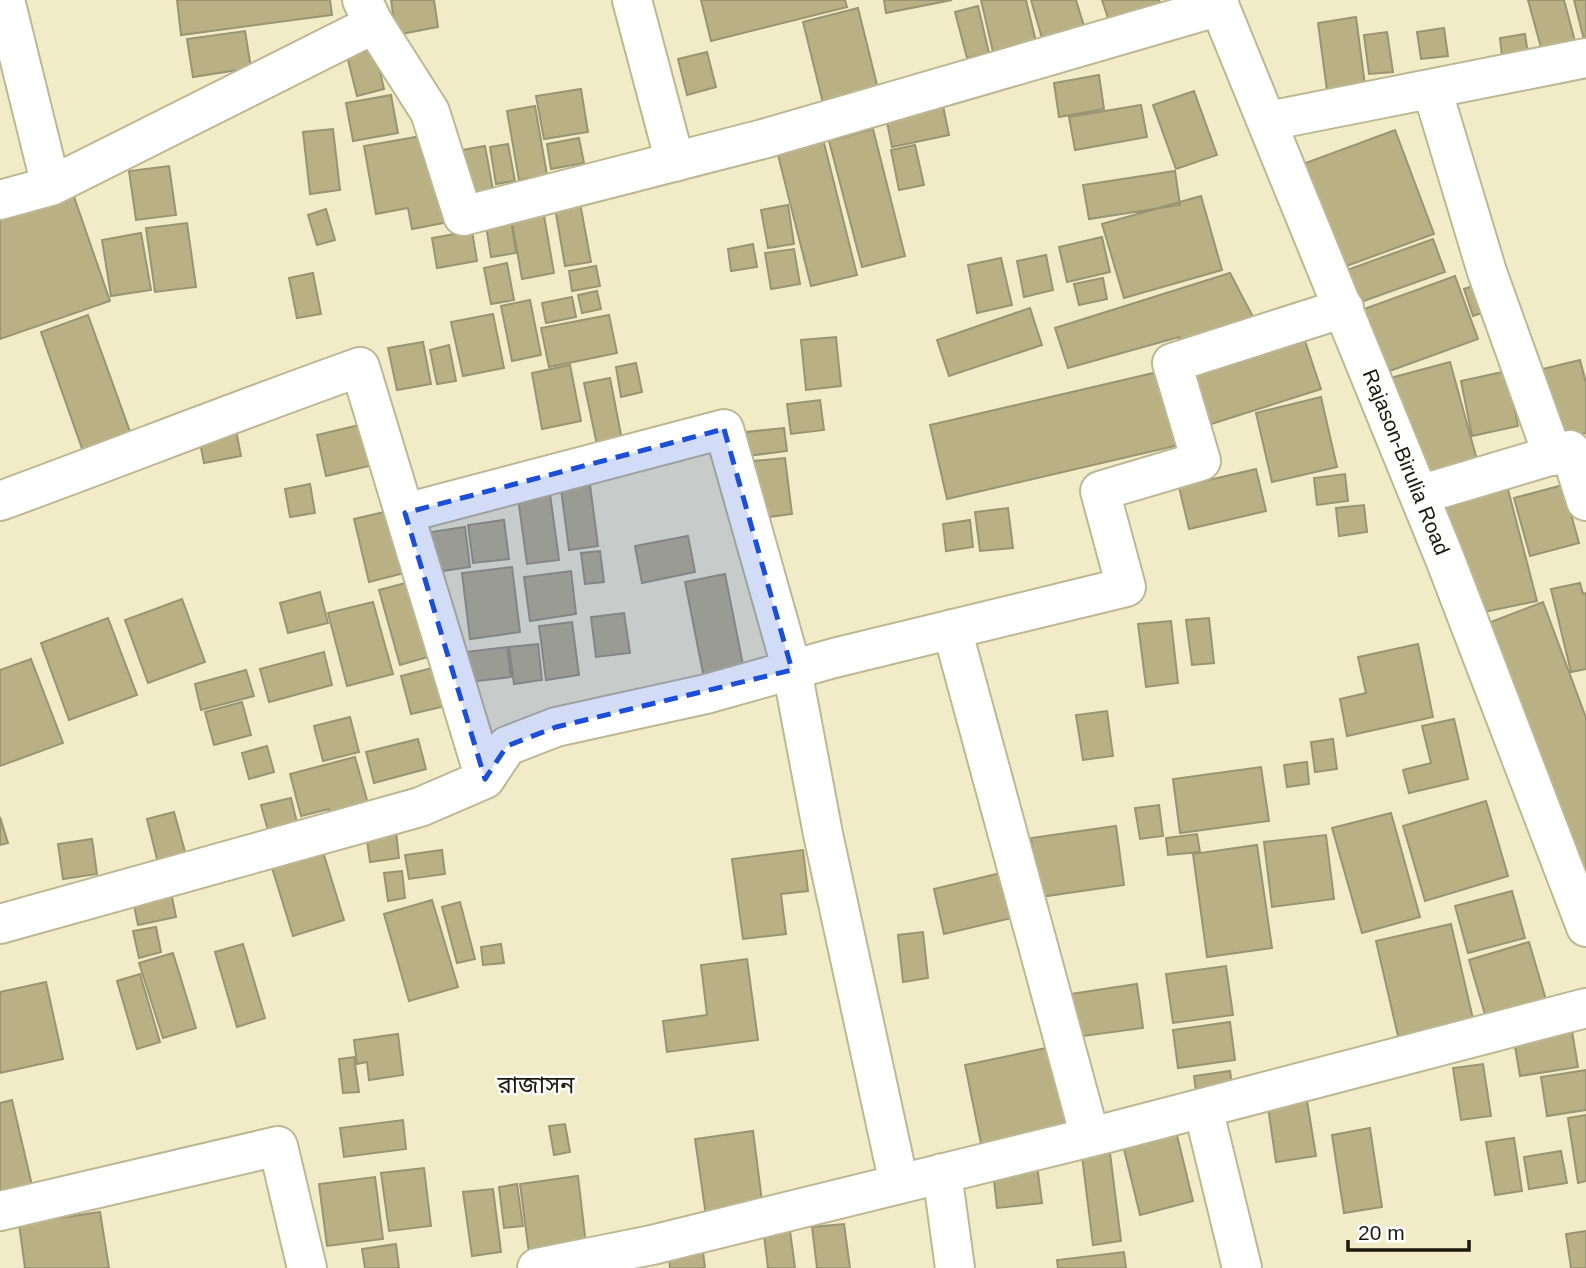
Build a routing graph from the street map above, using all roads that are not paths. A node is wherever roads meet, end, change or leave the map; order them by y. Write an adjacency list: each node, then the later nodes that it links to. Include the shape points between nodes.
1 (5, 0): 9 (street)
2 (632, 0): 8 (street)
3 (1219, 3): 7 (street, Rajason-Birulia Road); 8 (street)
4 (368, 12): 8 (street, via 430,112 463,216); 9 (street)
5 (1586, 58): 6 (street)
6 (1432, 89): 7 (street); 12 (street, via 1487,272)
7 (1268, 121): 11 (street, Rajason-Birulia Road)
8 (675, 162)
9 (51, 186): 10 (street)
10 (0, 200)
11 (1344, 309): 13 (street, Rajason-Birulia Road); 17 (street, via 1172,363 1200,461 1100,491 1126,587)
12 (1553, 456): 13 (street); 15 (street, via 1570,450)
13 (1419, 495): 21 (street, Rajason-Birulia Road)
14 (0, 501): 16 (street, via 360,368)
15 (1586, 502)
16 (405, 513): 18 (street, via 724,429); 19 (street)
17 (952, 629): 18 (street); 24 (street)
18 (792, 670): 19 (street, via 556,727 507,746); 26 (street)
19 (485, 779): 20 (street, via 420,807)
20 (0, 925)
21 (1586, 927)
22 (1586, 1008): 23 (street)
23 (1203, 1108): 24 (street); 31 (street)
24 (1090, 1136): 25 (street)
25 (942, 1173): 26 (street); 30 (street)
26 (899, 1184): 29 (street, via 652,1245)
27 (0, 1211): 28 (street, via 278,1146)
28 (307, 1268)
29 (537, 1268)
30 (955, 1268)
31 (1242, 1268)

